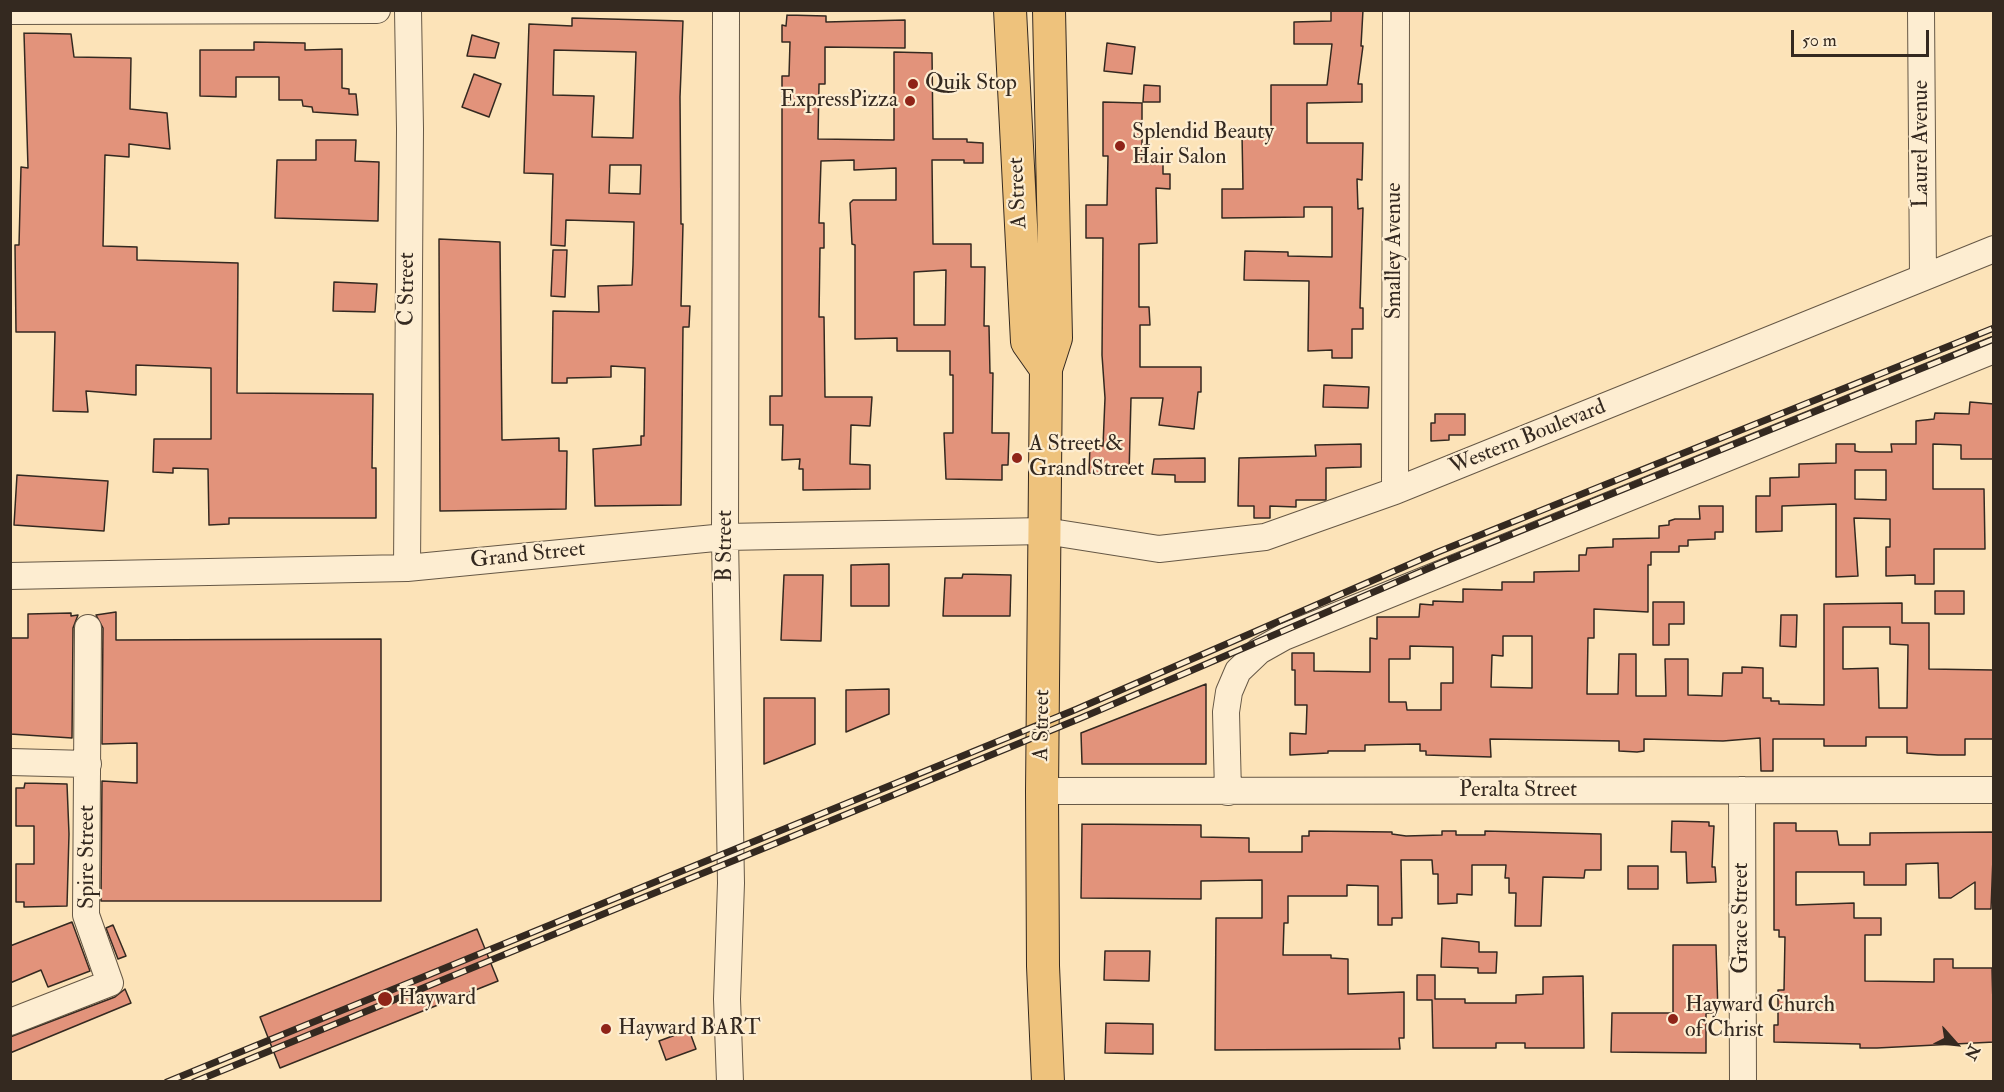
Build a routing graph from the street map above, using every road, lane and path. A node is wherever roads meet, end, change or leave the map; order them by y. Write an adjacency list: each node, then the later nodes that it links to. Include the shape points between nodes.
1 (376, 10): 8 (street)
2 (408, 10): 16 (street, C Street)
3 (726, 10): 15 (street, B Street)
4 (1010, 10): 12 (main road, A Street, via 1027,342)
5 (1049, 10): 12 (main road, A Street, via 1056,338)
6 (1396, 10): 13 (street, Smalley Avenue)
7 (1922, 10): 10 (street, Laurel Avenue)
8 (10, 11)
9 (1994, 249): 10 (street, Western Boulevard)
10 (1923, 277): 13 (street, Western Boulevard)
11 (1994, 350): 24 (street, via 1259,651 1238,670 1228,692)
12 (1046, 369): 14 (main road, A Street)
13 (1395, 491): 14 (street, Western Boulevard, via 1265,537 1159,549)
14 (1045, 531): 15 (street, Grand Street); 23 (main road, A Street)
15 (725, 537): 16 (street, Grand Street); 26 (street, B Street)
16 (406, 568): 17 (street, Grand Street)
17 (10, 576)
18 (88, 628): 20 (street)
19 (10, 762): 20 (street)
20 (88, 764): 25 (street, Spire Street, via 86,915 110,983)
21 (1742, 790): 22 (street, Peralta Street); 24 (street, Peralta Street); 28 (street, Grace Street)
22 (1994, 790)
23 (1042, 791): 24 (street, Peralta Street); 27 (main road, A Street)
24 (1228, 792)
25 (10, 1022)
26 (730, 1082)
27 (1048, 1082)
28 (1743, 1082)

